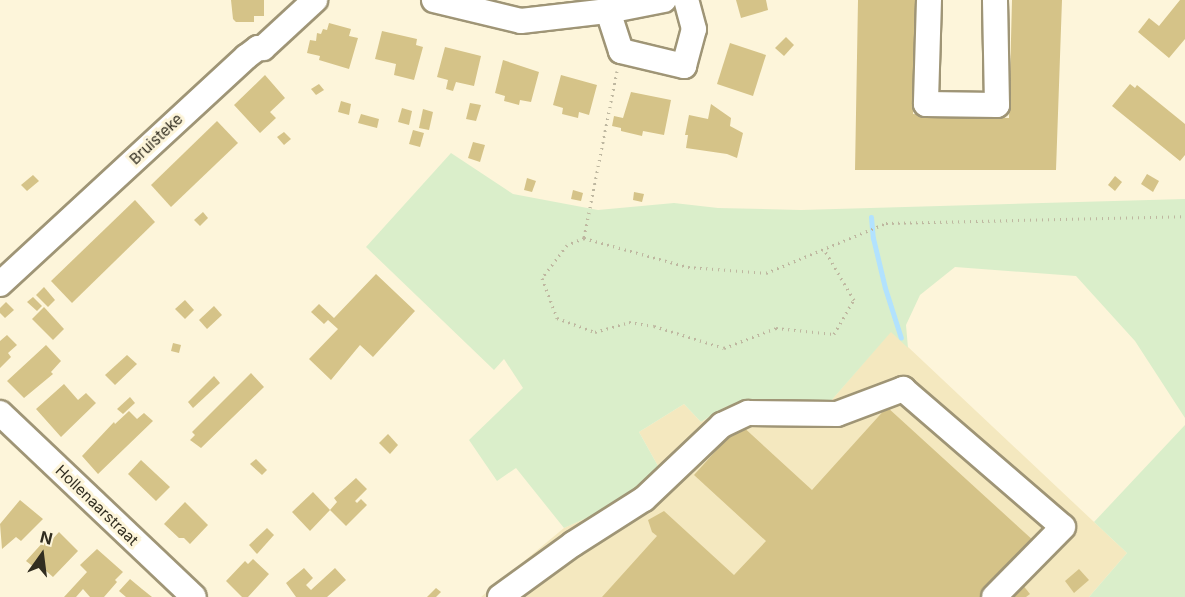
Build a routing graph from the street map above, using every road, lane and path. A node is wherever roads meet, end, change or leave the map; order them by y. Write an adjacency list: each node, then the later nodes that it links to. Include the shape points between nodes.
1 (315, 0): 12 (street, Bruisteke, via 263,48 246,57)
2 (434, 0): 7 (street, via 520,21)
3 (664, 0): 7 (street)
4 (686, 0): 8 (street, via 694,29 684,66)
5 (929, 0): 6 (street, via 926,104 997,105)
6 (995, 0)
7 (608, 11): 8 (street)
8 (621, 51): 10 (path)
9 (1185, 216): 11 (path, via 886,223)
10 (584, 238): 11 (path, via 688,267 766,273); 11 (path, via 567,245 542,278 557,318 595,332 629,322 654,326 724,348 776,328 834,334 854,300)
11 (824, 249)
12 (0, 284)
13 (0, 413): 14 (street, Hollenaarstraat)
14 (194, 597)
15 (500, 597): 16 (street, via 644,499 722,425 748,413 837,414 903,389 1063,527)
16 (994, 597)

